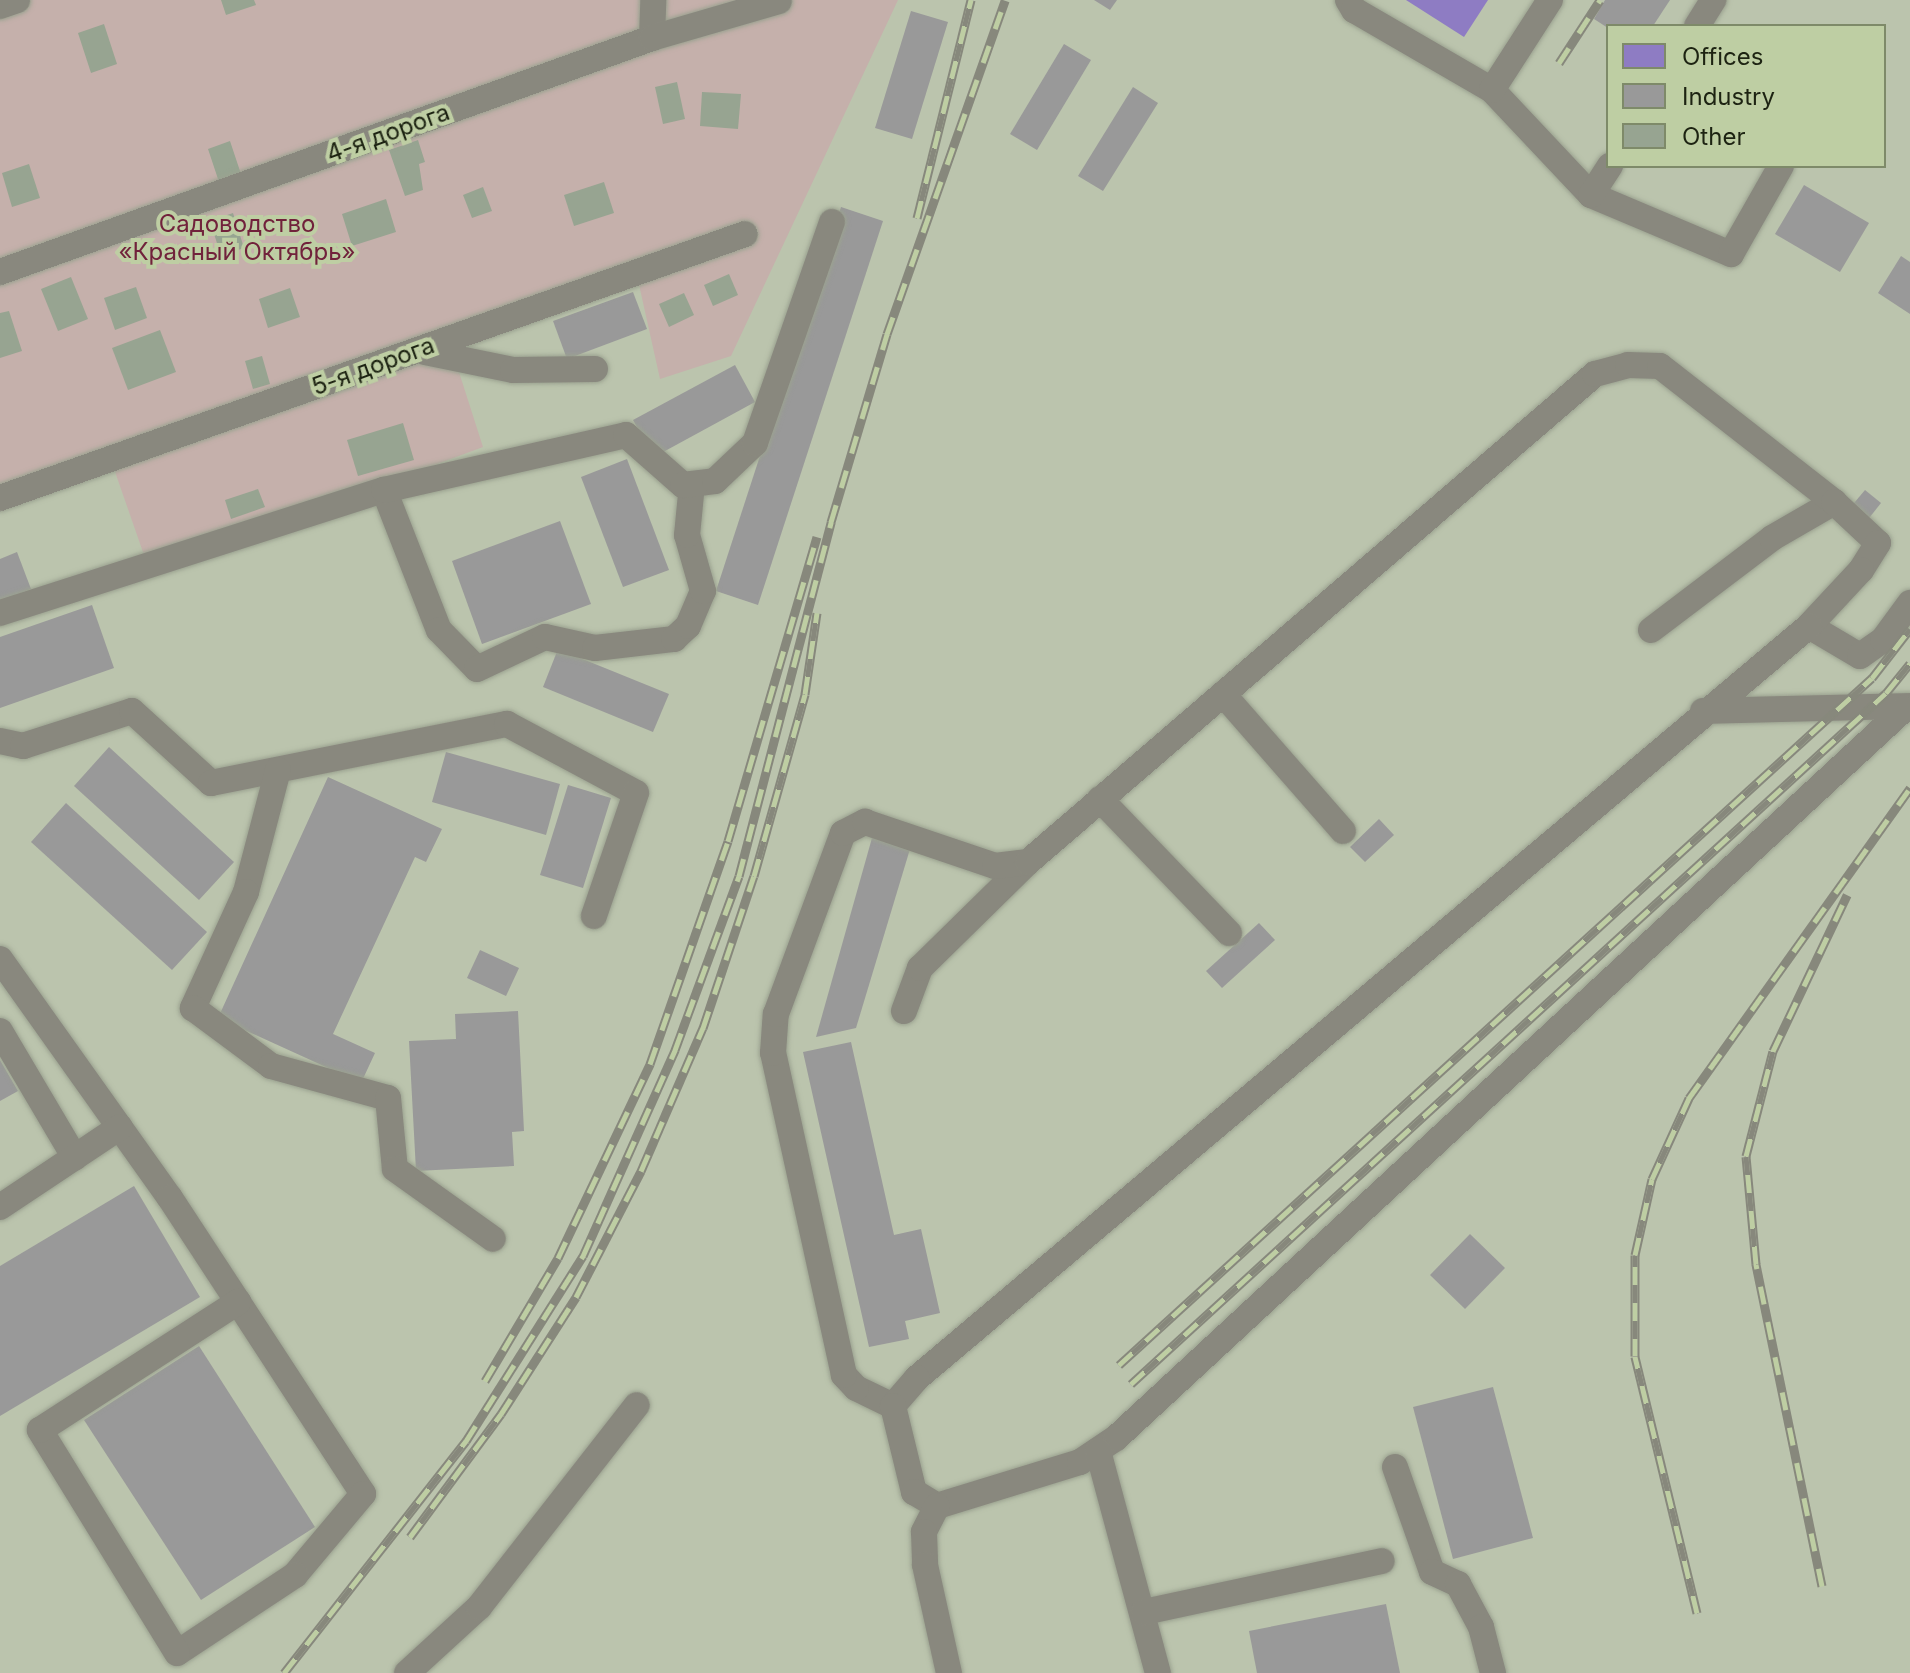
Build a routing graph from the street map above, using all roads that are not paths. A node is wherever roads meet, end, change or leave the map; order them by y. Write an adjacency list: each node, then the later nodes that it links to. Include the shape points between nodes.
1 (17, 0): 7 (lane)
2 (653, 0): 9 (lane)
3 (1348, 0): 10 (lane, via 1354,10)
4 (1550, 0): 10 (lane)
5 (1713, 0): 8 (lane)
6 (779, 1): 9 (lane, 4-я дорога)
7 (0, 6)
8 (1698, 24)
9 (652, 38): 16 (lane, 4-я дорога)
10 (1492, 90): 13 (lane)
11 (1609, 168): 13 (lane)
12 (1780, 168): 13 (lane, via 1731,254)
13 (1591, 195)
14 (832, 222): 19 (lane, via 755,443 715,481)
15 (745, 234): 17 (lane, 5-я дорога)
16 (0, 272)
17 (417, 351): 18 (lane, via 513,370); 21 (lane, 5-я дорога)
18 (595, 369)
19 (692, 484): 20 (lane, via 683,485 626,435); 20 (lane, via 687,535 703,591 674,639 595,648 545,637 477,669 439,630)
20 (384, 490): 24 (lane)
21 (0, 498)
22 (1834, 502): 25 (lane, via 1878,543 1861,570); 26 (lane, via 1772,538); 27 (lane, via 1660,366 1628,365 1595,374)
23 (1910, 603): 25 (lane, via 1883,640 1860,656)
24 (0, 613)
25 (1809, 626): 29 (lane)
26 (1651, 630)
27 (1223, 694): 32 (lane); 33 (lane)
28 (1907, 707): 29 (lane); 47 (lane)
29 (1703, 711): 46 (lane, via 917,1378)
30 (0, 741): 31 (lane, via 23,746 132,711 211,783)
31 (278, 770): 35 (lane, via 507,724 636,793); 43 (lane, via 246,892 193,1008 271,1066 388,1098 395,1169)
32 (1100, 799): 34 (lane); 36 (lane)
33 (1343, 831)
34 (1028, 862): 38 (lane, via 920,968); 46 (lane, via 995,866 865,822 843,833 776,1014 773,1053 844,1375 856,1388)
35 (594, 916)
36 (1229, 933)
37 (0, 959): 40 (lane)
38 (904, 1011)
39 (0, 1031): 41 (lane)
40 (120, 1127): 41 (lane); 44 (lane)
41 (75, 1158): 42 (lane)
42 (0, 1207)
43 (493, 1239)
44 (238, 1302): 44 (lane, via 40,1430 177,1653 295,1575 363,1494)
45 (637, 1405): 52 (lane, via 479,1607)
46 (893, 1406): 49 (lane, via 914,1492)
47 (1098, 1451): 49 (lane, via 1080,1462); 51 (lane)
48 (1395, 1467): 55 (lane, via 1432,1572 1458,1584 1481,1627)
49 (937, 1506): 53 (lane, via 924,1532 925,1565)
50 (1382, 1561): 51 (lane)
51 (1144, 1612): 54 (lane)
52 (407, 1673)
53 (949, 1673)
54 (1158, 1673)
55 (1493, 1673)

